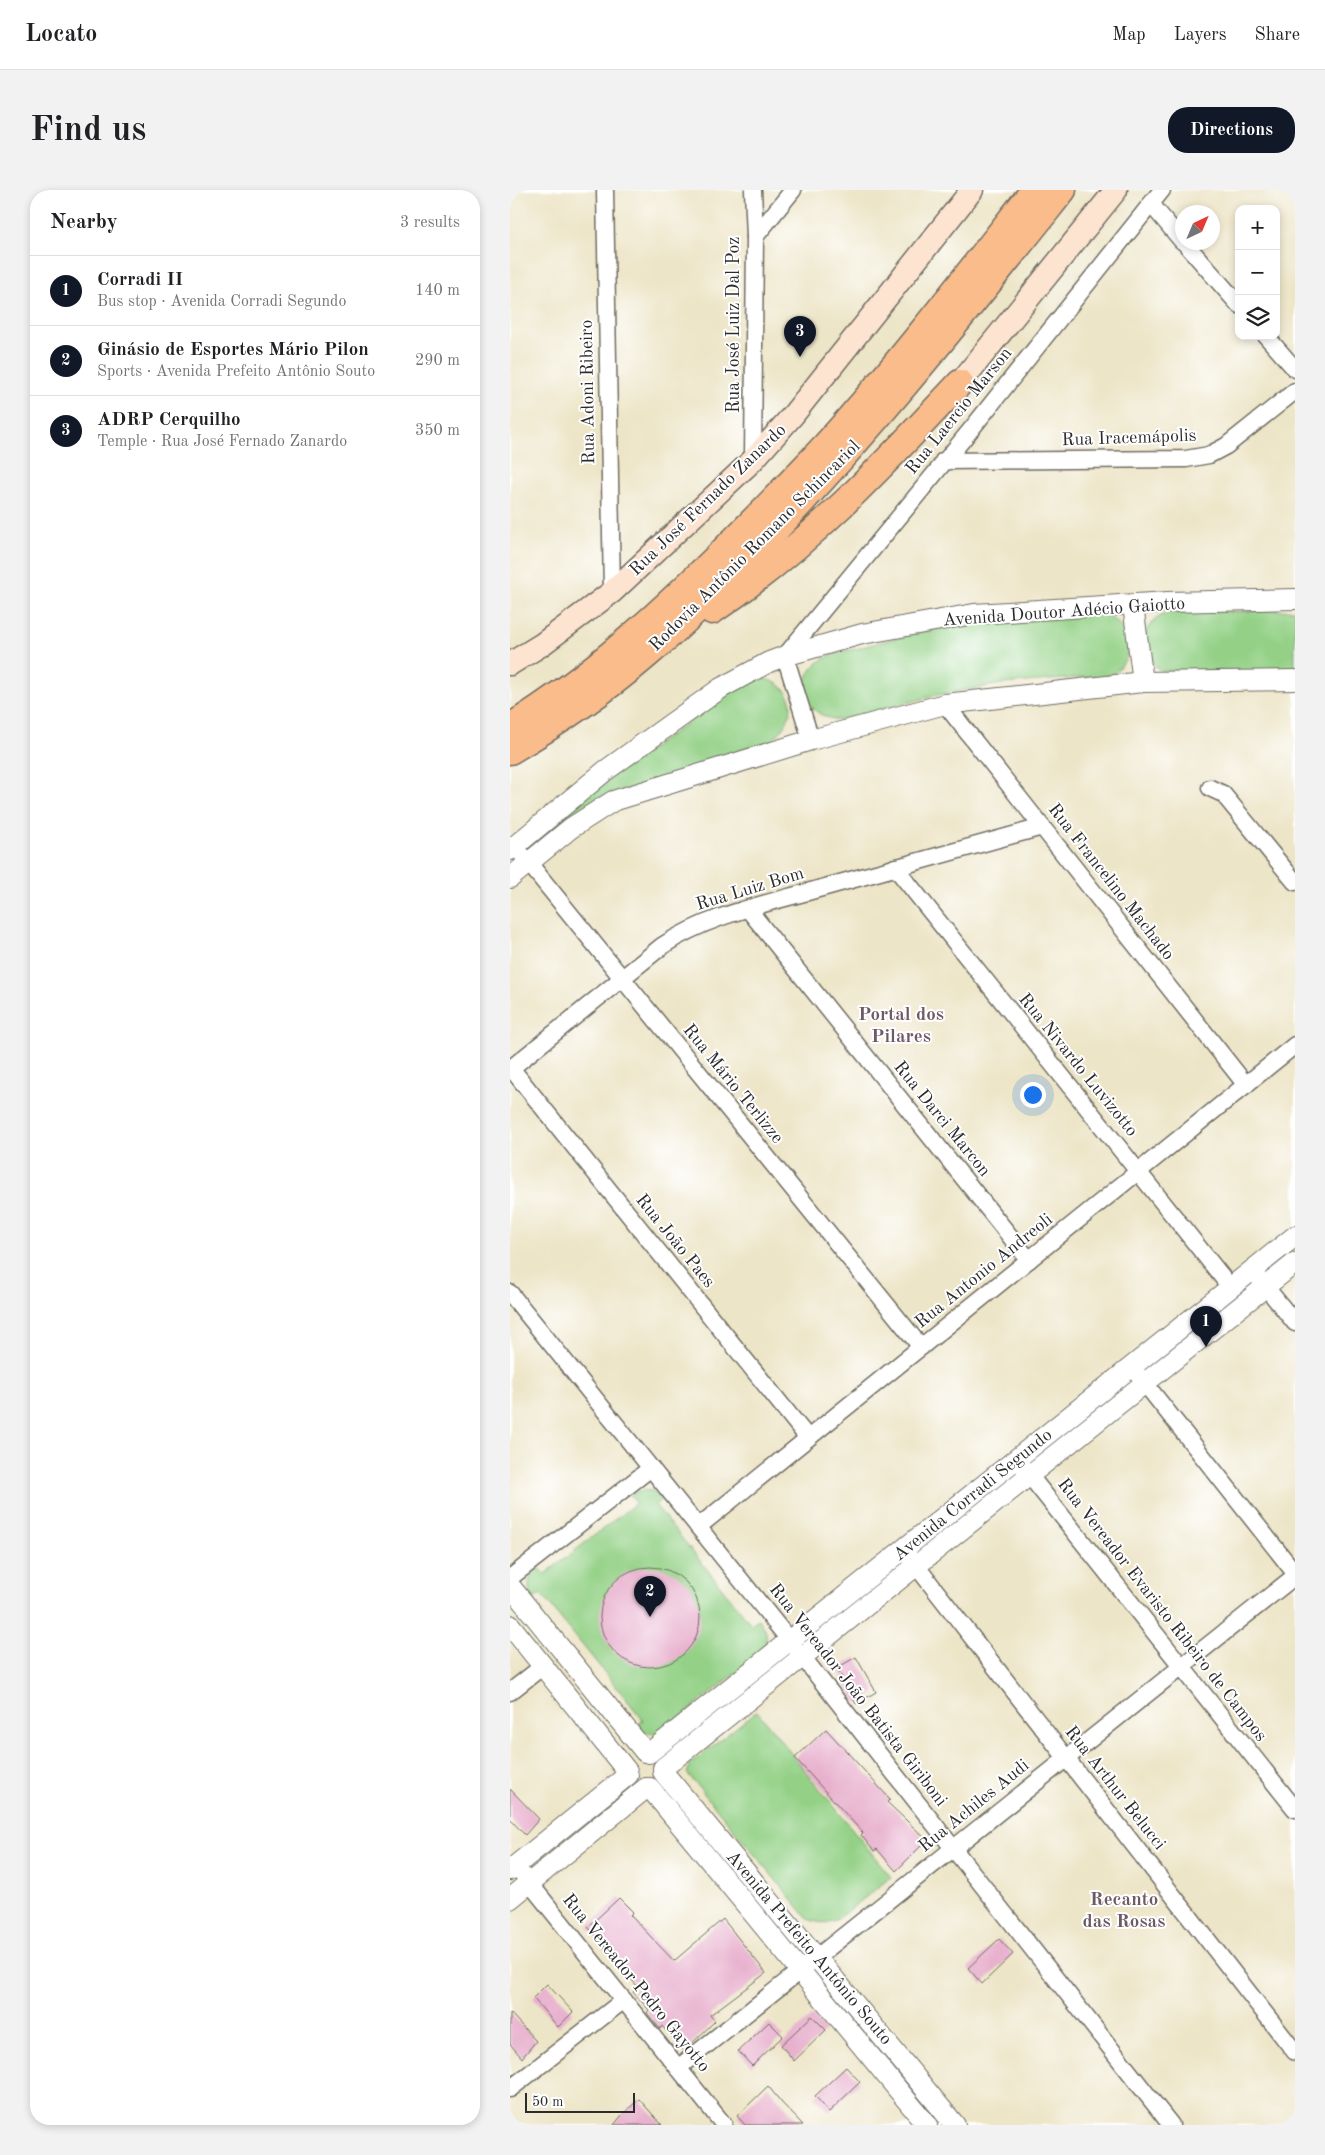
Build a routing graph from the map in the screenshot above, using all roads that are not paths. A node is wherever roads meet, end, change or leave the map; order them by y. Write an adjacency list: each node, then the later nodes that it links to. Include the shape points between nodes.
1 (605, 190): 20 (street, Rua Adoni Ribeiro)
2 (753, 190): 11 (street, Rua José Luiz Dal Poz)
3 (793, 190): 11 (street)
4 (972, 190): 18 (main road, Rua José Fernado Zanardo, via 793,416)
5 (1034, 190): 29 (highway, Rodovia Antônio Romano Schincariol, via 860,406 795,478 648,624 596,667)
6 (1063, 190): 23 (highway, Rodovia Antônio Romano Schincariol, via 863,436 742,565)
7 (1116, 190): 16 (main road)
8 (1162, 190): 9 (street, Rua Laercio Marson)
9 (1151, 204): 10 (street); 19 (street, Rua Laercio Marson)
10 (1175, 232)
11 (755, 237): 18 (street, Rua José Luiz Dal Poz)
12 (1190, 250): 13 (street)
13 (1235, 300)
14 (1270, 340): 15 (street)
15 (1295, 369)
16 (960, 383): 23 (highway, via 880,470 817,530 747,588)
17 (1295, 390): 19 (street, Rua Iracemápolis, via 1226,446 1209,455 1186,459)
18 (753, 460): 20 (main road, Rua José Fernado Zanardo)
19 (943, 462): 24 (street, Rua Laercio Marson)
20 (612, 592): 25 (main road, Rua José Fernado Zanardo)
21 (1295, 600): 22 (street, Avenida Doutor Adécio Gaiotto)
22 (1133, 605): 24 (street, Avenida Doutor Adécio Gaiotto, via 974,614 862,634); 27 (street)
23 (647, 655): 31 (highway, Rodovia Antônio Romano Schincariol, via 607,688)
24 (785, 656): 30 (street); 34 (street, Avenida Doutor Adécio Gaiotto, via 721,688 605,772)
25 (510, 664)
26 (1295, 680): 27 (street)
27 (1142, 682): 28 (street)
28 (945, 704): 30 (street); 33 (street, Rua Francelino Machado)
29 (510, 728)
30 (811, 740): 35 (street, via 613,801 571,828)
31 (510, 751)
32 (1210, 788): 38 (street, via 1223,794)
33 (1042, 827): 36 (street, Rua Luiz Bom); 43 (street, Rua Francelino Machado)
34 (512, 848): 35 (street, Rua Mário Terlizze)
35 (529, 862): 37 (street); 40 (street, Rua Mário Terlizze)
36 (895, 867): 39 (street, Rua Luiz Bom); 44 (street, Rua Nivardo Luvizotto)
37 (510, 878)
38 (1295, 882)
39 (748, 909): 40 (street, Rua Luiz Bom, via 682,932); 46 (street, Rua Darci Marcon)
40 (622, 979): 42 (street, Rua Luiz Bom); 53 (street, Rua Mário Terlizze)
41 (1295, 1045): 43 (street, Rua Antonio Andreoli)
42 (511, 1069): 56 (street, Rua João Paes)
43 (1246, 1085): 44 (street, Rua Antonio Andreoli)
44 (1138, 1172): 46 (street, Rua Antonio Andreoli); 50 (street, Rua Nivardo Luvizotto)
45 (1295, 1236): 48 (street, Avenida Corradi Segundo)
46 (1029, 1260): 53 (street, Rua Antonio Andreoli)
47 (1295, 1263): 49 (street, Avenida Corradi Segundo)
48 (1252, 1270): 49 (street); 50 (street, Avenida Corradi Segundo)
49 (1265, 1287): 52 (street); 55 (street, Avenida Corradi Segundo)
50 (1231, 1288): 54 (street, Avenida Corradi Segundo)
51 (510, 1293): 58 (street, Rua Vereador João Batista Giriboni)
52 (1295, 1323)
53 (921, 1347): 56 (street, Rua Antonio Andreoli)
54 (1132, 1367): 55 (street); 57 (street, Avenida Corradi Segundo)
55 (1145, 1384): 59 (street, Avenida Corradi Segundo); 63 (street)
56 (808, 1438): 60 (street, Rua Antonio Andreoli)
57 (1017, 1459): 59 (street, Rua Vereador Evaristo Ribeiro de Campos); 61 (street, Avenida Corradi Segundo)
58 (651, 1468): 60 (street, Rua Vereador João Batista Giriboni); 64 (street)
59 (1030, 1475): 62 (street, Avenida Corradi Segundo); 69 (street, Rua Vereador Evaristo Ribeiro de Campos)
60 (698, 1527): 67 (street, Rua Vereador João Batista Giriboni)
61 (904, 1550): 62 (street, Rua Arthur Belucci); 67 (street, Avenida Corradi Segundo)
62 (916, 1566): 67 (street, Avenida Corradi Segundo); 72 (street, Rua Arthur Belucci)
63 (1295, 1575): 69 (street, Rua Achiles Audi)
64 (510, 1578)
65 (510, 1586): 71 (street)
66 (510, 1625): 68 (street)
67 (796, 1649): 71 (street, Avenida Corradi Segundo); 73 (street, Avenida Corradi Segundo); 77 (street, Rua Vereador João Batista Giriboni)
68 (543, 1666): 70 (street); 74 (street)
69 (1182, 1666): 72 (street, Rua Achiles Audi); 76 (street, Rua Vereador Evaristo Ribeiro de Campos)
70 (510, 1692)
71 (647, 1753): 73 (street, via 659,1758); 74 (street, via 639,1753 630,1760)
72 (1066, 1758): 77 (street, Rua Achiles Audi); 84 (street, Rua Arthur Belucci)
73 (663, 1770): 75 (street, via 659,1782); 81 (street, Avenida Prefeito Antônio Souto)
74 (628, 1773): 75 (street, via 637,1786); 78 (street)
75 (648, 1788): 79 (street); 82 (street, Avenida Prefeito Antônio Souto)
76 (1295, 1809)
77 (953, 1848): 81 (street, Rua Achiles Audi); 90 (street, Rua Vereador João Batista Giriboni)
78 (513, 1868): 79 (street, Rua Vereador Pedro Gayotto)
79 (530, 1883): 80 (street); 83 (street, Rua Vereador Pedro Gayotto)
80 (510, 1898)
81 (816, 1957): 82 (street, Rua Achiles Audi); 89 (street, Avenida Prefeito Antônio Souto)
82 (800, 1971): 85 (street, Rua Achiles Audi); 88 (street, Avenida Prefeito Antônio Souto)
83 (624, 2000): 85 (street, Rua Vereador Pedro Gayotto); 86 (street)
84 (1295, 2052)
85 (678, 2068): 87 (street, Rua Vereador Pedro Gayotto)
86 (510, 2089)
87 (721, 2124)
88 (927, 2125)
89 (955, 2125)
90 (1171, 2125)

